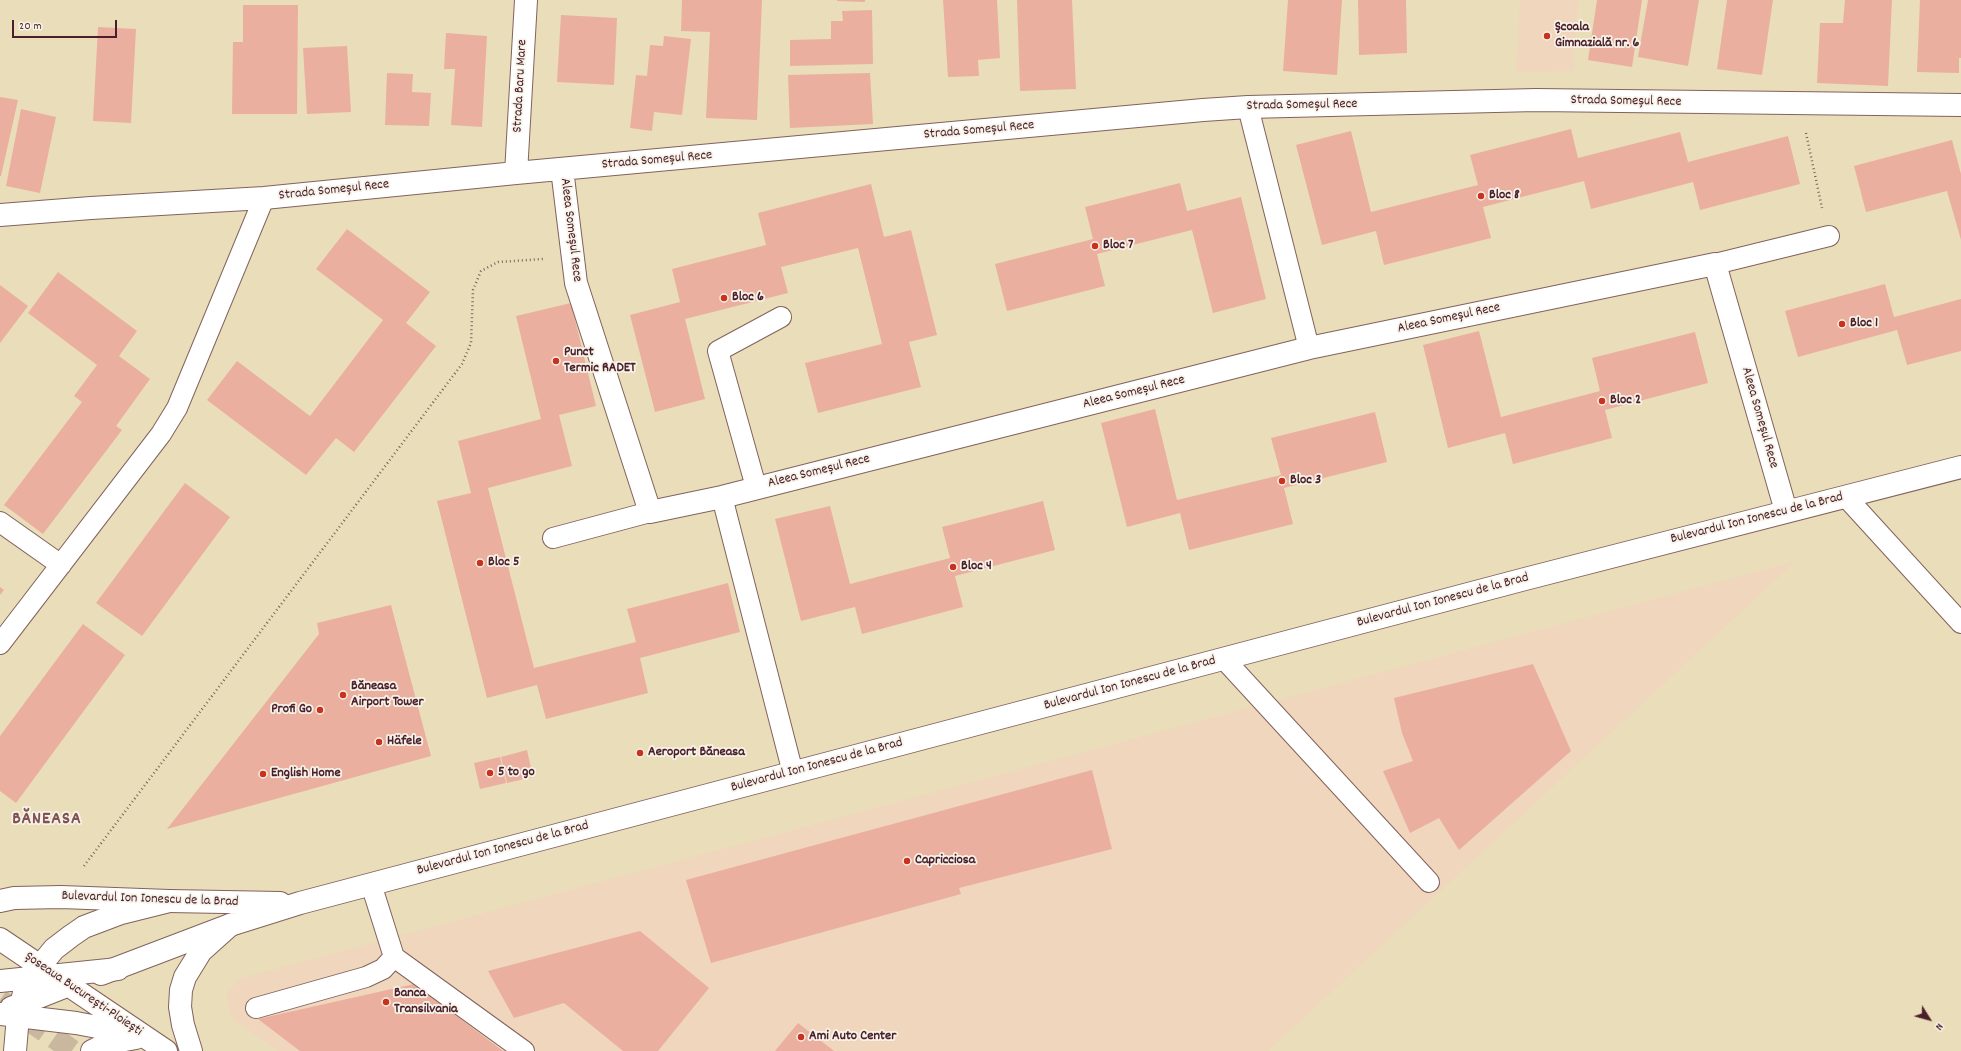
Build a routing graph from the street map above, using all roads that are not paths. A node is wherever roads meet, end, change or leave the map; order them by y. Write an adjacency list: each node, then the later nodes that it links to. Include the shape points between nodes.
1 (526, 0): 5 (street, Strada Baru Mare)
2 (1961, 106): 3 (street, Strada Someșul Rece, via 1536,100)
3 (1248, 107): 4 (street, Strada Someșul Rece); 11 (lane)
4 (562, 170): 5 (street, Strada Someșul Rece); 17 (street, Aleea Someșul Rece, via 576,283)
5 (516, 173): 6 (street, Strada Someșul Rece)
6 (264, 198): 7 (street, Strada Someșul Rece); 20 (lane, via 177,408 161,434)
7 (0, 215)
8 (1829, 236): 9 (lane)
9 (1715, 264): 11 (street, Aleea Someșul Rece); 16 (street, Aleea Someșul Rece)
10 (781, 317): 13 (lane, via 718,351)
11 (1309, 348): 13 (street, Aleea Someșul Rece)
12 (1961, 467): 15 (street, Bulevardul Ion Ionescu de la Brad)
13 (756, 488): 14 (street, Aleea Someșul Rece)
14 (722, 497): 17 (street, Aleea Someșul Rece); 24 (lane)
15 (1846, 497): 16 (street, Bulevardul Ion Ionescu de la Brad); 21 (lane)
16 (1786, 511): 23 (street, Bulevardul Ion Ionescu de la Brad)
17 (650, 512): 19 (lane)
18 (0, 522): 20 (lane)
19 (553, 538)
20 (60, 565): 22 (lane)
21 (1961, 624)
22 (0, 644)
23 (1224, 659): 24 (street, Bulevardul Ion Ionescu de la Brad); 25 (lane)
24 (793, 773): 26 (street, Bulevardul Ion Ionescu de la Brad)
25 (1429, 882)
26 (371, 884): 29 (street, Bulevardul Ion Ionescu de la Brad); 32 (lane)
27 (0, 900): 28 (street, Bulevardul Ion Ionescu de la Brad, via 61,897)
28 (169, 901): 29 (street, Bulevardul Ion Ionescu de la Brad); 33 (street, via 121,913 84,927 54,949)
29 (300, 903): 30 (street, Bulevardul Ion Ionescu de la Brad)
30 (230, 925): 33 (street, Bulevardul Ion Ionescu de la Brad, via 118,969); 41 (street, via 201,951 183,983 180,1007)
31 (0, 939): 33 (street, Șoseaua București-Ploiești)
32 (394, 957): 35 (lane, via 383,969 366,977); 42 (lane)
33 (48, 976): 34 (street); 36 (street); 36 (street, via 25,989); 37 (street, Șoseaua București-Ploiești)
34 (0, 981)
35 (256, 1008)
36 (10, 1011): 37 (street); 38 (street)
37 (145, 1037): 39 (street, via 108,1043); 40 (street, Șoseaua București-Ploiești)
38 (15, 1051)
39 (92, 1051)
40 (166, 1051)
41 (191, 1051)
42 (524, 1051)

